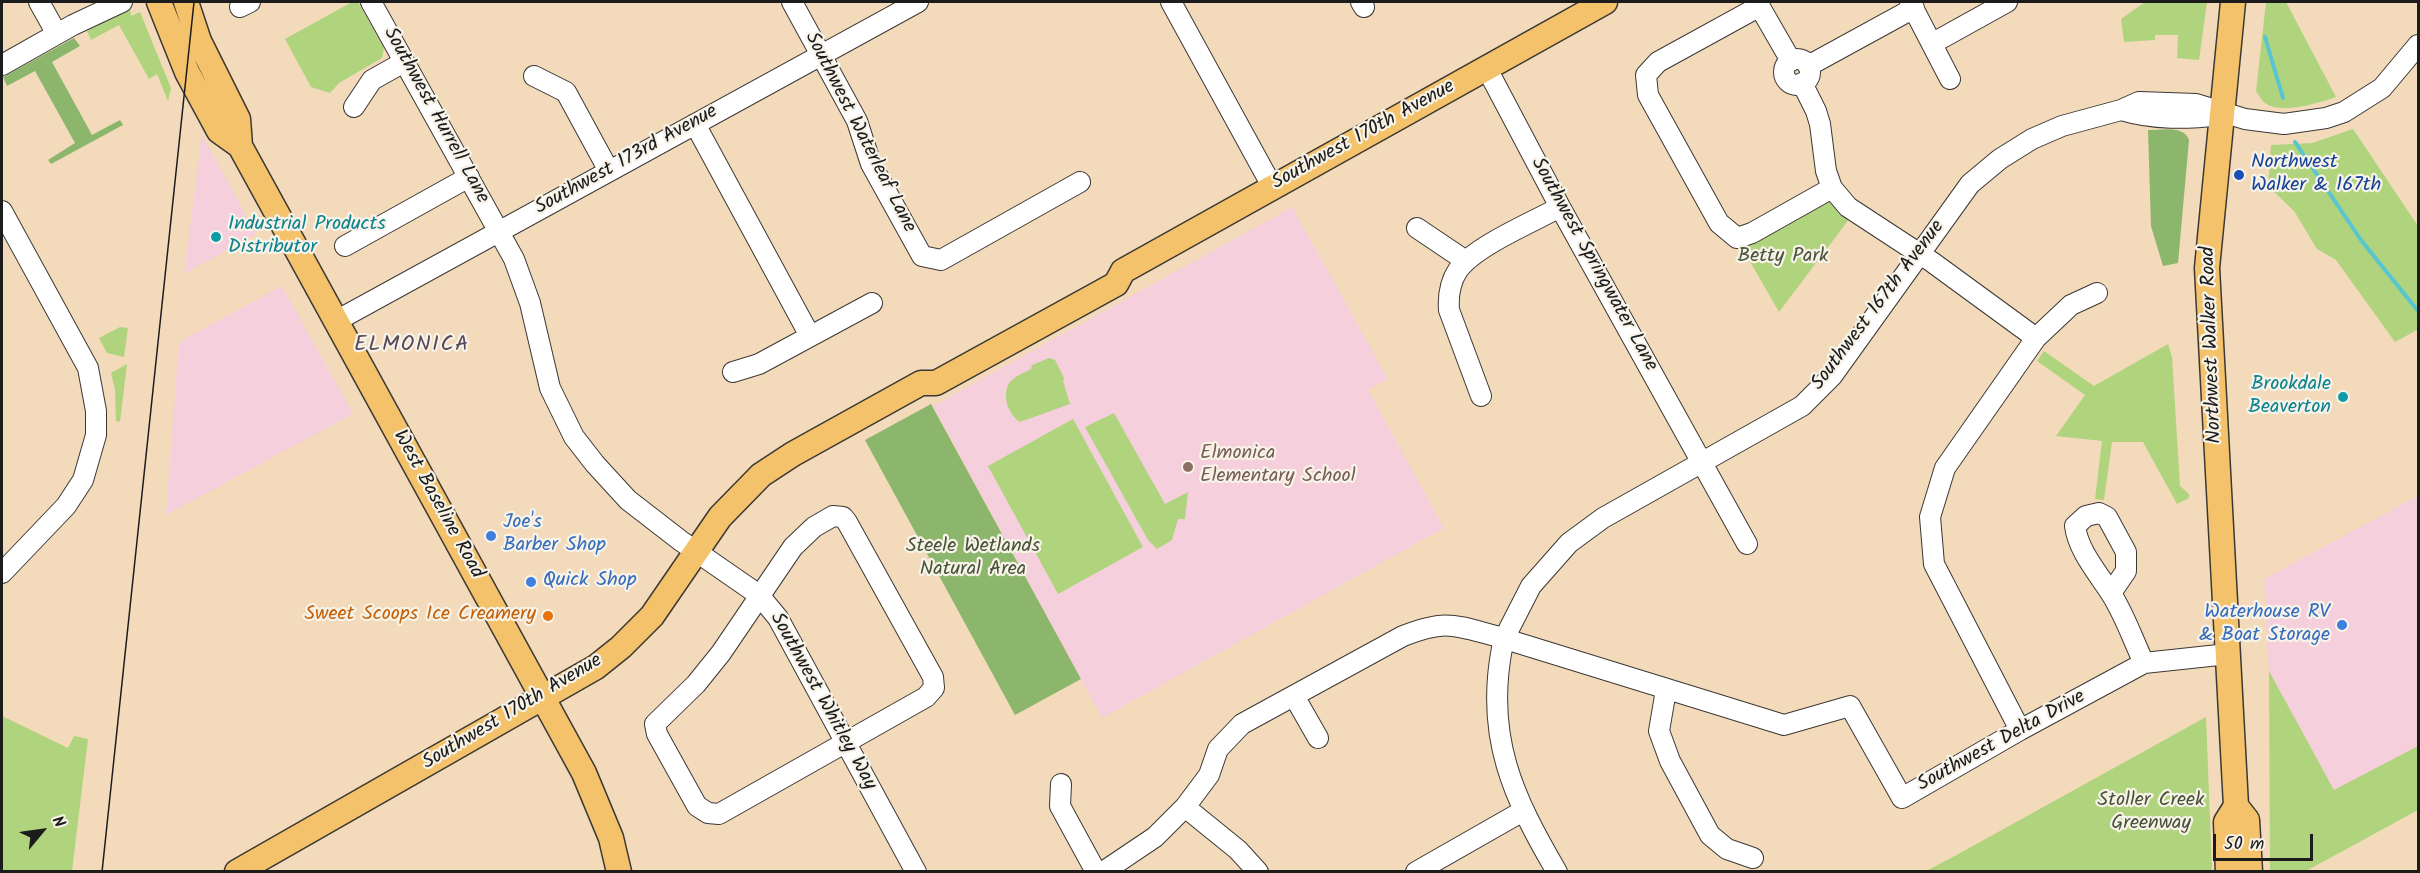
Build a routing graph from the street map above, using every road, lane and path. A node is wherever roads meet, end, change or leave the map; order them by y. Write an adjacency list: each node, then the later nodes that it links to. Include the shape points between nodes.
1 (39, 2): 14 (street)
2 (122, 2): 14 (street)
3 (159, 2): 27 (main road, West Baseline Road, via 187,72 219,131)
4 (186, 2): 27 (main road, West Baseline Road, via 199,41 238,119)
5 (371, 2): 18 (street, Southwest Hurrell Lane)
6 (792, 2): 17 (street, Southwest Waterleaf Lane)
7 (918, 2): 17 (street, Southwest 173rd Avenue)
8 (1171, 2): 31 (street)
9 (1605, 2): 20 (main road, Southwest 170th Avenue)
10 (2007, 2): 15 (street)
11 (2233, 2): 25 (main road, Northwest Walker Road)
12 (1758, 4): 21 (street); 32 (street, via 1658,62 1646,75 1648,95 1719,223 1737,238)
13 (1912, 5): 15 (street); 21 (street)
14 (57, 34): 19 (street)
15 (1933, 43): 23 (street)
16 (2418, 45): 25 (street, Southwest 167th Avenue, via 2382,88 2344,112 2284,124)
17 (822, 55): 26 (street, Southwest 173rd Avenue); 30 (street, Southwest Waterleaf Lane, via 857,121 871,164 922,256 941,260)
18 (404, 62): 24 (street, via 372,80); 29 (street, Southwest Hurrell Lane)
19 (2, 64)
20 (1486, 67): 31 (main road, Southwest 170th Avenue); 33 (street, Southwest Springwater Lane)
21 (1800, 70): 32 (street, via 1820,124)
22 (534, 76): 28 (street, via 566,92)
23 (1950, 79)
24 (354, 107)
25 (2224, 114): 38 (street, Southwest 167th Avenue, via 2196,104 2139,102 2032,139 1970,184); 54 (main road, Northwest Walker Road, via 2208,267)
26 (695, 124): 28 (street, Southwest 173rd Avenue); 43 (street)
27 (240, 146): 42 (main road, West Baseline Road)
28 (609, 171): 36 (street, Southwest 173rd Avenue)
29 (469, 177): 36 (street, Southwest Hurrell Lane); 37 (street)
30 (1080, 182)
31 (1273, 188): 49 (main road, Southwest 170th Avenue, via 1123,271 1116,284 936,383 921,383 793,454 748,486)
32 (1832, 188): 38 (street, via 1848,207)
33 (1560, 207): 39 (street); 47 (street, Southwest Springwater Lane)
34 (2, 211): 50 (street, via 88,368 96,411 96,435 83,480 66,506)
35 (1417, 228): 39 (street)
36 (499, 231): 42 (street, Southwest 173rd Avenue); 49 (street, Southwest Whitley Way, via 530,303 550,388 574,436 628,501)
37 (345, 246)
38 (1919, 254): 44 (street); 47 (street, Southwest 167th Avenue, via 1832,376 1802,406)
39 (1466, 261): 46 (street, via 1451,286 1449,310)
40 (2097, 292): 44 (street, via 2071,305)
41 (872, 303): 43 (street)
42 (336, 321): 58 (main road, West Baseline Road)
43 (810, 336): 45 (street, via 759,364)
44 (2036, 338): 59 (street, via 1945,468 1930,517 1934,564)
45 (733, 372)
46 (1481, 396)
47 (1702, 463): 48 (street, Southwest Springwater Lane); 53 (street, Southwest 167th Avenue, via 1604,518 1569,543 1531,586)
48 (1747, 544)
49 (696, 552): 52 (street, Southwest Whitley Way); 58 (main road, Southwest 170th Avenue, via 665,600 621,648)
50 (2, 573)
51 (2110, 593): 55 (street)
52 (759, 595): 61 (street, Southwest Whitley Way, via 778,618); 61 (street, via 793,548 814,527 832,516 843,517 933,677 934,688 926,697); 61 (street, via 721,653 655,724 697,806 719,814)
53 (1506, 639): 56 (street, Southwest Delta Drive); 57 (street, via 1455,625 1429,626 1403,636); 65 (street, Southwest 167th Avenue, via 1496,693 1500,742)
54 (2228, 654): 55 (street, Southwest Delta Drive); 63 (main road, Northwest Walker Road)
55 (2144, 663): 59 (street, Southwest Delta Drive)
56 (1666, 690): 59 (street, Southwest Delta Drive, via 1784,725 1850,706 1902,798); 66 (street, via 1659,731 1670,760 1710,835 1727,849)
57 (1294, 696): 60 (street); 64 (street, via 1242,724 1218,749 1209,775)
58 (543, 698): 67 (main road, Southwest 170th Avenue); 68 (main road, West Baseline Road, via 595,794)
59 (2020, 730)
60 (1318, 738)
61 (846, 743): 69 (street, Southwest Whitley Way)
62 (1061, 784): 70 (street, via 1060,806)
63 (2236, 806): 75 (main road, via 2226,822); 76 (main road, via 2247,820)
64 (1185, 807): 71 (street, via 1155,837); 72 (street, via 1238,850)
65 (1523, 811): 73 (street); 74 (street, Southwest 167th Avenue)
66 (1753, 858)
67 (237, 872)
68 (620, 872)
69 (916, 872)
70 (1096, 872)
71 (1103, 872)
72 (1258, 872)
73 (1416, 872)
74 (1557, 872)
75 (2228, 872)
76 (2250, 872)

